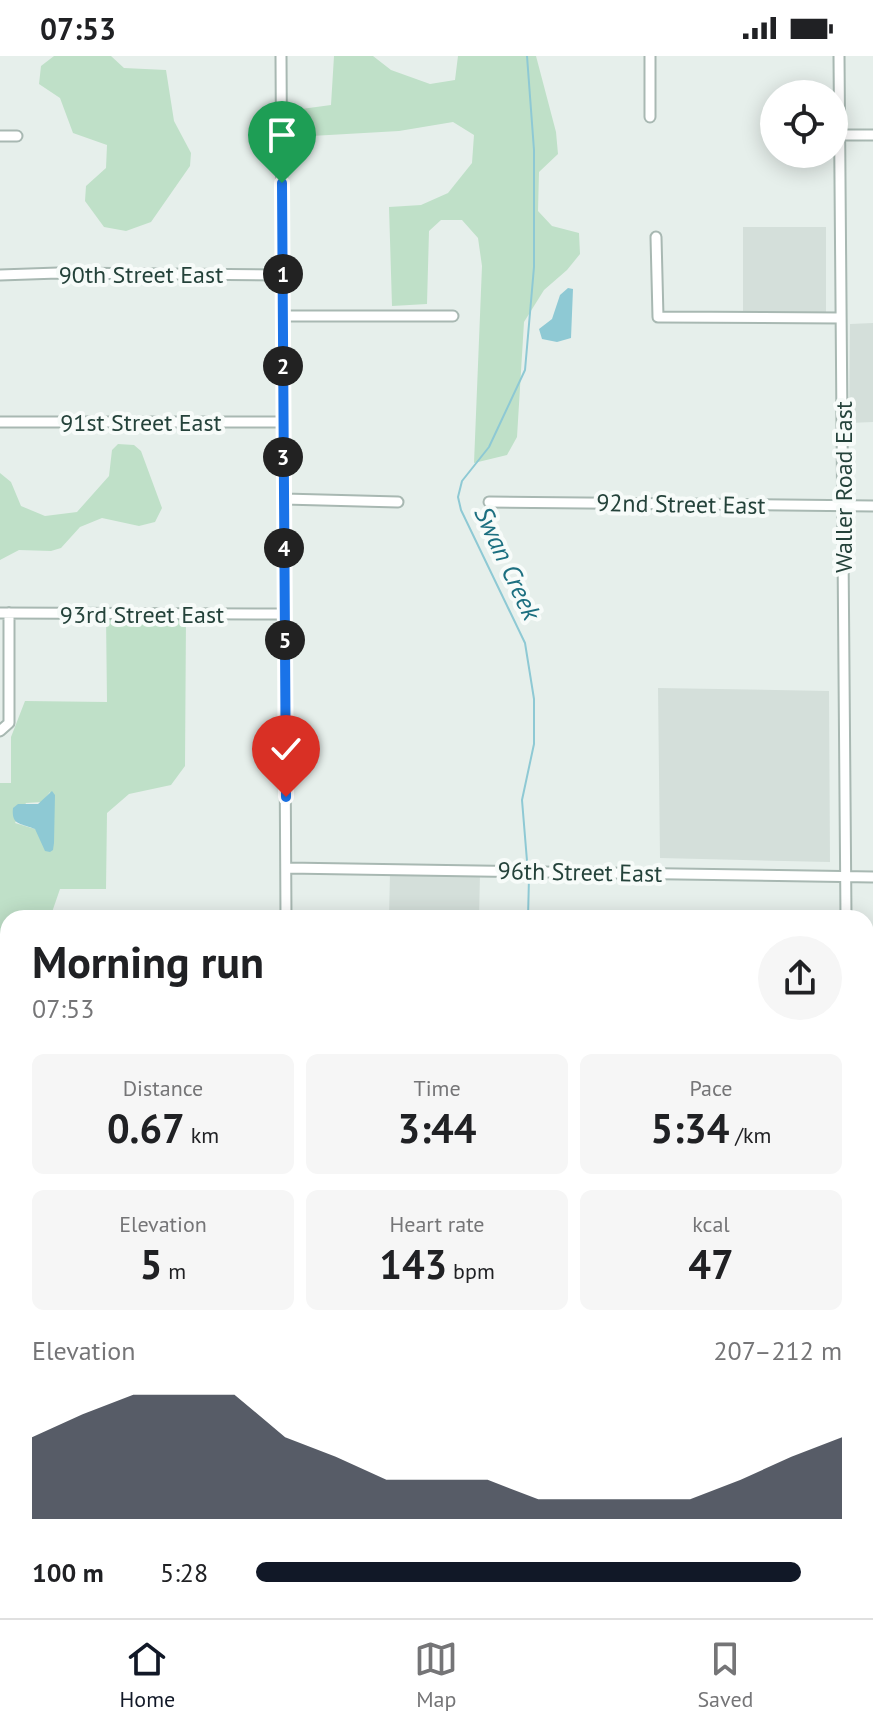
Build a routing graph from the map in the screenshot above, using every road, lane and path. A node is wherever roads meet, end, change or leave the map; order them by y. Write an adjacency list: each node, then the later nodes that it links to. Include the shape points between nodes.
1 (281, 56): 13 (street)
2 (650, 56): 5 (street)
3 (839, 56): 4 (street, Waller Road East)
4 (839, 80)
5 (650, 117)
6 (848, 135): 7 (street)
7 (873, 135)
8 (0, 136): 9 (street)
9 (17, 136)
10 (839, 168): 16 (street, Waller Road East)
11 (656, 237): 16 (street, via 658,317)
12 (0, 275): 13 (street, 90th Street East)
13 (283, 275): 14 (street)
14 (283, 316): 15 (street); 18 (street)
15 (453, 316)
16 (841, 318): 22 (street, Waller Road East)
17 (0, 422): 18 (street, 91st Street East)
18 (283, 422): 19 (street)
19 (284, 499): 20 (street); 25 (street)
20 (398, 502)
21 (489, 502): 22 (street, 92nd Street East)
22 (843, 506): 23 (street, 92nd Street East); 28 (street, Waller Road East)
23 (873, 506)
24 (5, 613): 25 (street, 93rd Street East); 26 (street, via 9,723)
25 (285, 614): 27 (street)
26 (0, 731)
27 (287, 868): 28 (street, 96th Street East); 30 (street)
28 (846, 877): 29 (street, 96th Street East); 31 (street, Waller Road East)
29 (873, 877)
30 (286, 910)
31 (846, 910)

